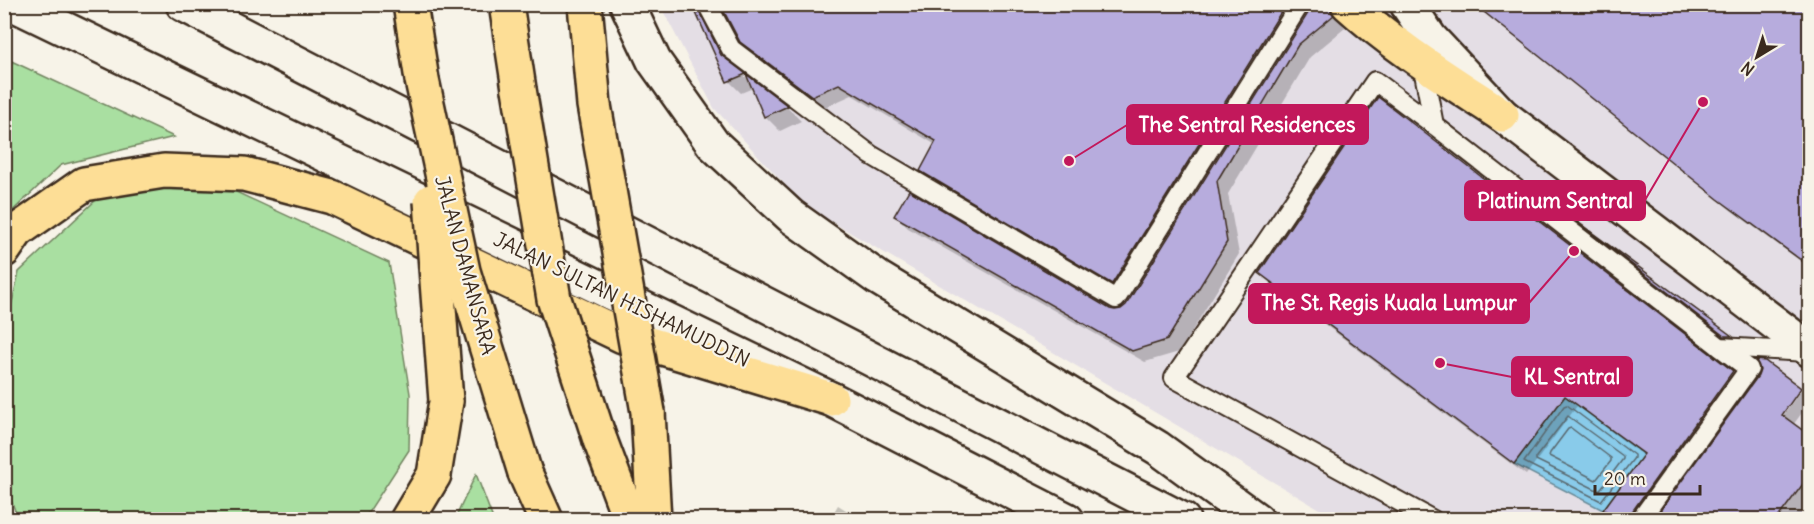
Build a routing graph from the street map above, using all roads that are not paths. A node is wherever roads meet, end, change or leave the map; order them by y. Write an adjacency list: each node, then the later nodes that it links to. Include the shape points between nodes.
1 (13, 4): 18 (main road, JALAN SULTAN HISHAMUDDIN)
2 (183, 4): 24 (main road)
3 (410, 4): 12 (main road, JALAN DAMANSARA)
4 (506, 4): 21 (main road, bridge, via 554,299)
5 (585, 4): 22 (main road, bridge, via 594,105 648,412)
6 (627, 4): 25 (main road, via 654,61 713,144 791,216 878,278 1158,448)
7 (706, 4): 8 (lane, via 731,49 871,155 1116,299)
8 (1300, 4)
9 (1348, 4): 11 (main road)
10 (1407, 4): 13 (main road, via 1430,38)
11 (1422, 63): 13 (main road); 14 (lane)
12 (422, 80): 19 (main road, bridge, via 446,401 434,475); 20 (main road, JALAN DAMANSARA, bridge, via 464,271 525,473)
13 (1502, 115): 17 (main road)
14 (1434, 125): 16 (lane); 26 (lane, via 1375,81 1174,378)
15 (4, 250): 18 (main road, via 17,231 84,184 164,171 244,174 332,197 623,336)
16 (1720, 347): 17 (lane); 27 (lane, via 1749,369)
17 (1809, 351)
18 (831, 399): 23 (main road, JALAN SULTAN HISHAMUDDIN)
19 (407, 519)
20 (546, 519)
21 (630, 519)
22 (654, 519)
23 (1067, 519)
24 (1183, 519)
25 (1257, 519)
26 (1433, 519)
27 (1640, 519)

